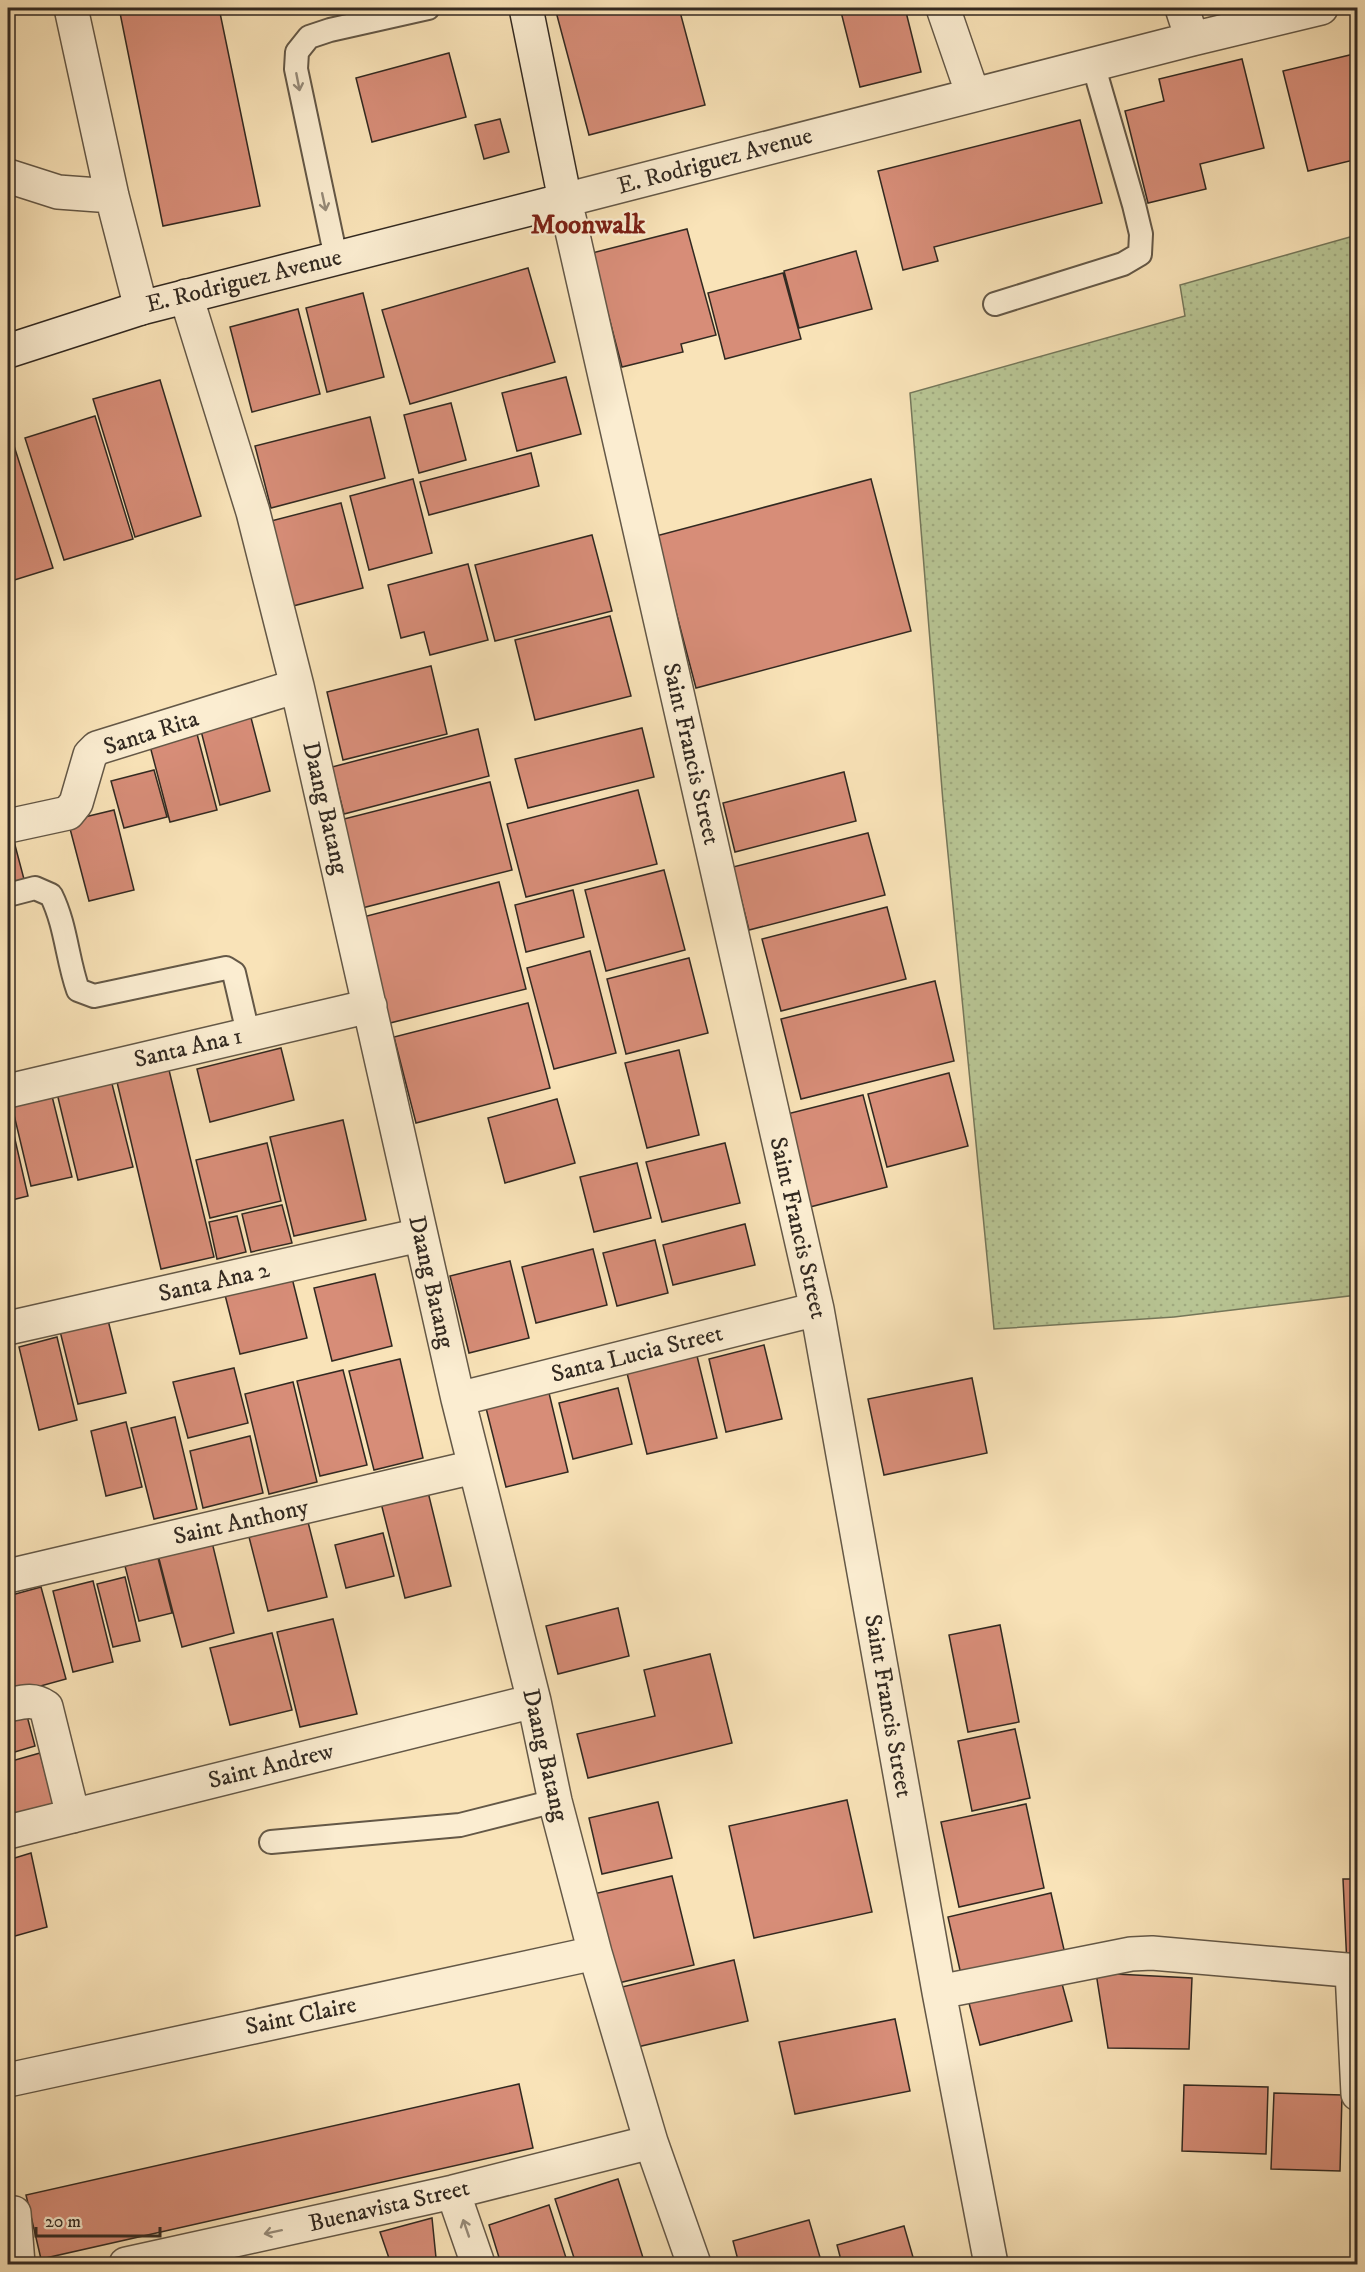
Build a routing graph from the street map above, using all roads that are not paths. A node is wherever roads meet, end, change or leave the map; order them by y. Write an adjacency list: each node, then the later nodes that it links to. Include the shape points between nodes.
1 (71, 8): 13 (street)
2 (381, 8): 8 (lane, via 305,27)
3 (428, 8): 8 (lane)
4 (526, 8): 14 (street, Saint Francis Street)
5 (943, 8): 11 (street)
6 (1182, 8): 9 (street)
7 (1321, 8): 9 (street, E. Rodriguez Avenue)
8 (309, 37): 15 (lane, one-way to 15, via 297,52 296,69)
9 (1192, 39): 10 (street, E. Rodriguez Avenue)
10 (1093, 64): 11 (street, E. Rodriguez Avenue); 17 (lane, via 1134,204 1141,234 1140,254 1124,264)
11 (973, 95): 14 (street, E. Rodriguez Avenue)
12 (8, 176): 13 (street, via 58,192)
13 (112, 196): 18 (street)
14 (565, 200): 15 (street, E. Rodriguez Avenue); 27 (street, Saint Francis Street)
15 (336, 258): 16 (street, E. Rodriguez Avenue)
16 (186, 296): 18 (street, E. Rodriguez Avenue); 20 (street, Daang Batang, via 253,512)
17 (995, 304)
18 (141, 308): 19 (street, E. Rodriguez Avenue)
19 (8, 351)
20 (297, 686): 21 (street, Santa Rita, via 97,748 90,755 76,803 68,813); 23 (street, Daang Batang)
21 (8, 826)
22 (8, 896): 24 (lane, via 35,888 51,895 59,911 78,990 94,996 226,968 234,973)
23 (370, 1006): 24 (street, Santa Ana 1); 26 (street, Daang Batang)
24 (248, 1034): 25 (street, Santa Ana 1)
25 (8, 1091)
26 (420, 1235): 28 (street, Santa Ana 2); 29 (street, Daang Batang)
27 (817, 1309): 29 (street, Santa Lucia Street); 40 (street, Saint Francis Street)
28 (8, 1328)
29 (458, 1399): 30 (street, Daang Batang)
30 (474, 1467): 31 (street, Saint Anthony); 32 (street, Daang Batang)
31 (8, 1576)
32 (534, 1701): 34 (street, Daang Batang); 35 (street, Saint Andrew)
33 (8, 1705): 35 (street, via 27,1701 46,1707)
34 (555, 1801): 37 (lane, via 460,1825); 38 (street, Daang Batang)
35 (73, 1816): 36 (street, Saint Andrew)
36 (8, 1832)
37 (271, 1842)
38 (595, 1953): 41 (street, Saint Claire); 43 (street, Daang Batang)
39 (1355, 1971): 40 (street, via 1152,1953); 42 (street)
40 (939, 1992): 50 (street, Saint Francis Street)
41 (8, 2080)
42 (1358, 2094)
43 (651, 2142): 44 (street, Buenavista Street); 49 (street, Daang Batang)
44 (453, 2192): 47 (street, Buenavista Street, one-way to 47); 48 (street, one-way to 44)
45 (14, 2213): 46 (street)
46 (18, 2265)
47 (126, 2265)
48 (478, 2265)
49 (694, 2265)
50 (991, 2265)

